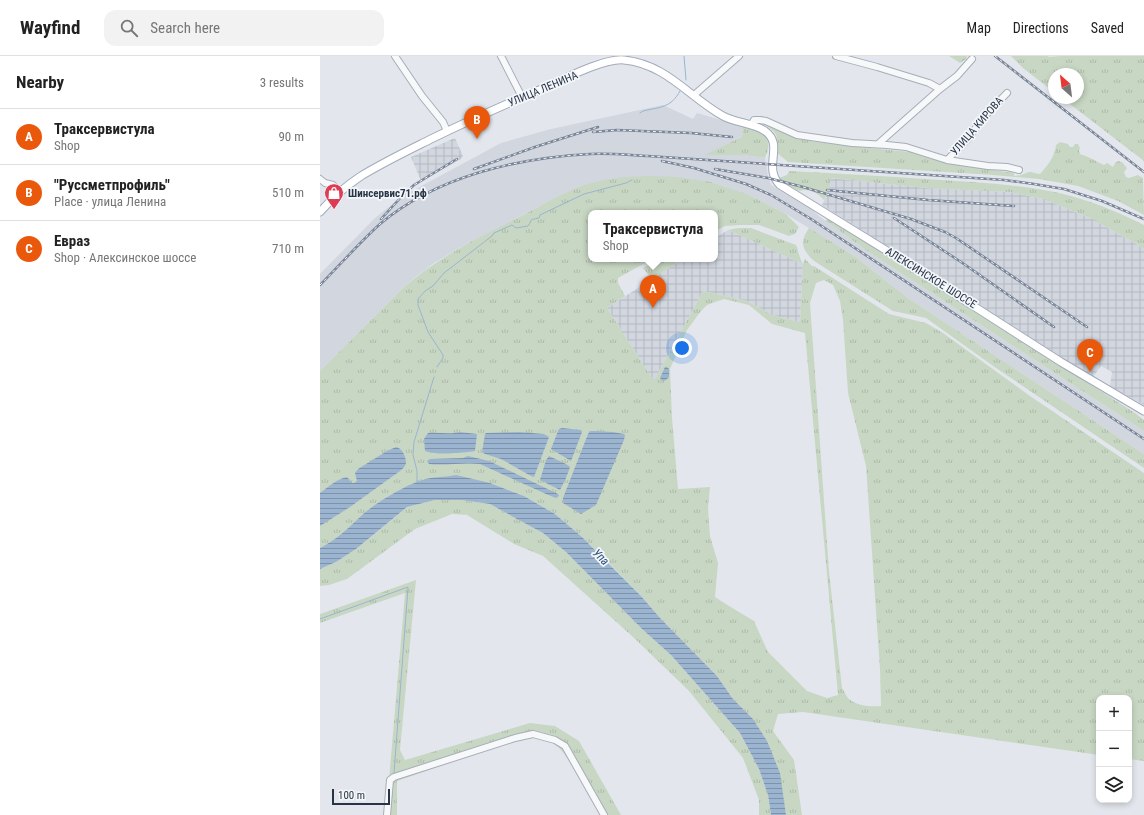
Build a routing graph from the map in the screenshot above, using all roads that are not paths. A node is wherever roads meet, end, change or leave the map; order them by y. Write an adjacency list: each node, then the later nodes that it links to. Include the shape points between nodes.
1 (395, 56): 13 (street)
2 (502, 56): 11 (street)
3 (739, 56): 10 (street)
4 (836, 56): 8 (street, via 929,83)
5 (615, 58): 6 (main road, УЛИЦА ЛЕНИНА); 11 (main road, УЛИЦА ЛЕНИНА)
6 (628, 58): 10 (main road, УЛИЦА ЛЕНИНА, via 659,70)
7 (972, 59): 8 (street, via 957,76)
8 (940, 89): 14 (street)
9 (1006, 93): 15 (street, УЛИЦА КИРОВА)
10 (694, 95): 12 (main road, УЛИЦА ЛЕНИНА, via 723,116)
11 (522, 97): 13 (main road, УЛИЦА ЛЕНИНА)
12 (751, 125): 14 (street, via 754,120 760,120 797,135); 20 (main road, АЛЕКСИНСКОЕ ШОССЕ, via 769,134 774,148 773,174 784,187 1061,362)
13 (447, 131): 18 (main road, УЛИЦА ЛЕНИНА, via 379,166)
14 (878, 144): 15 (street, via 906,147)
15 (947, 160): 16 (street)
16 (1019, 170)
17 (320, 179): 18 (street, via 333,185)
18 (340, 192): 19 (main road, УЛИЦА ЛЕНИНА)
19 (320, 212)
20 (1144, 411)
21 (387, 815): 22 (street, via 390,780 394,777 533,734 555,740 565,746)
22 (604, 815)

